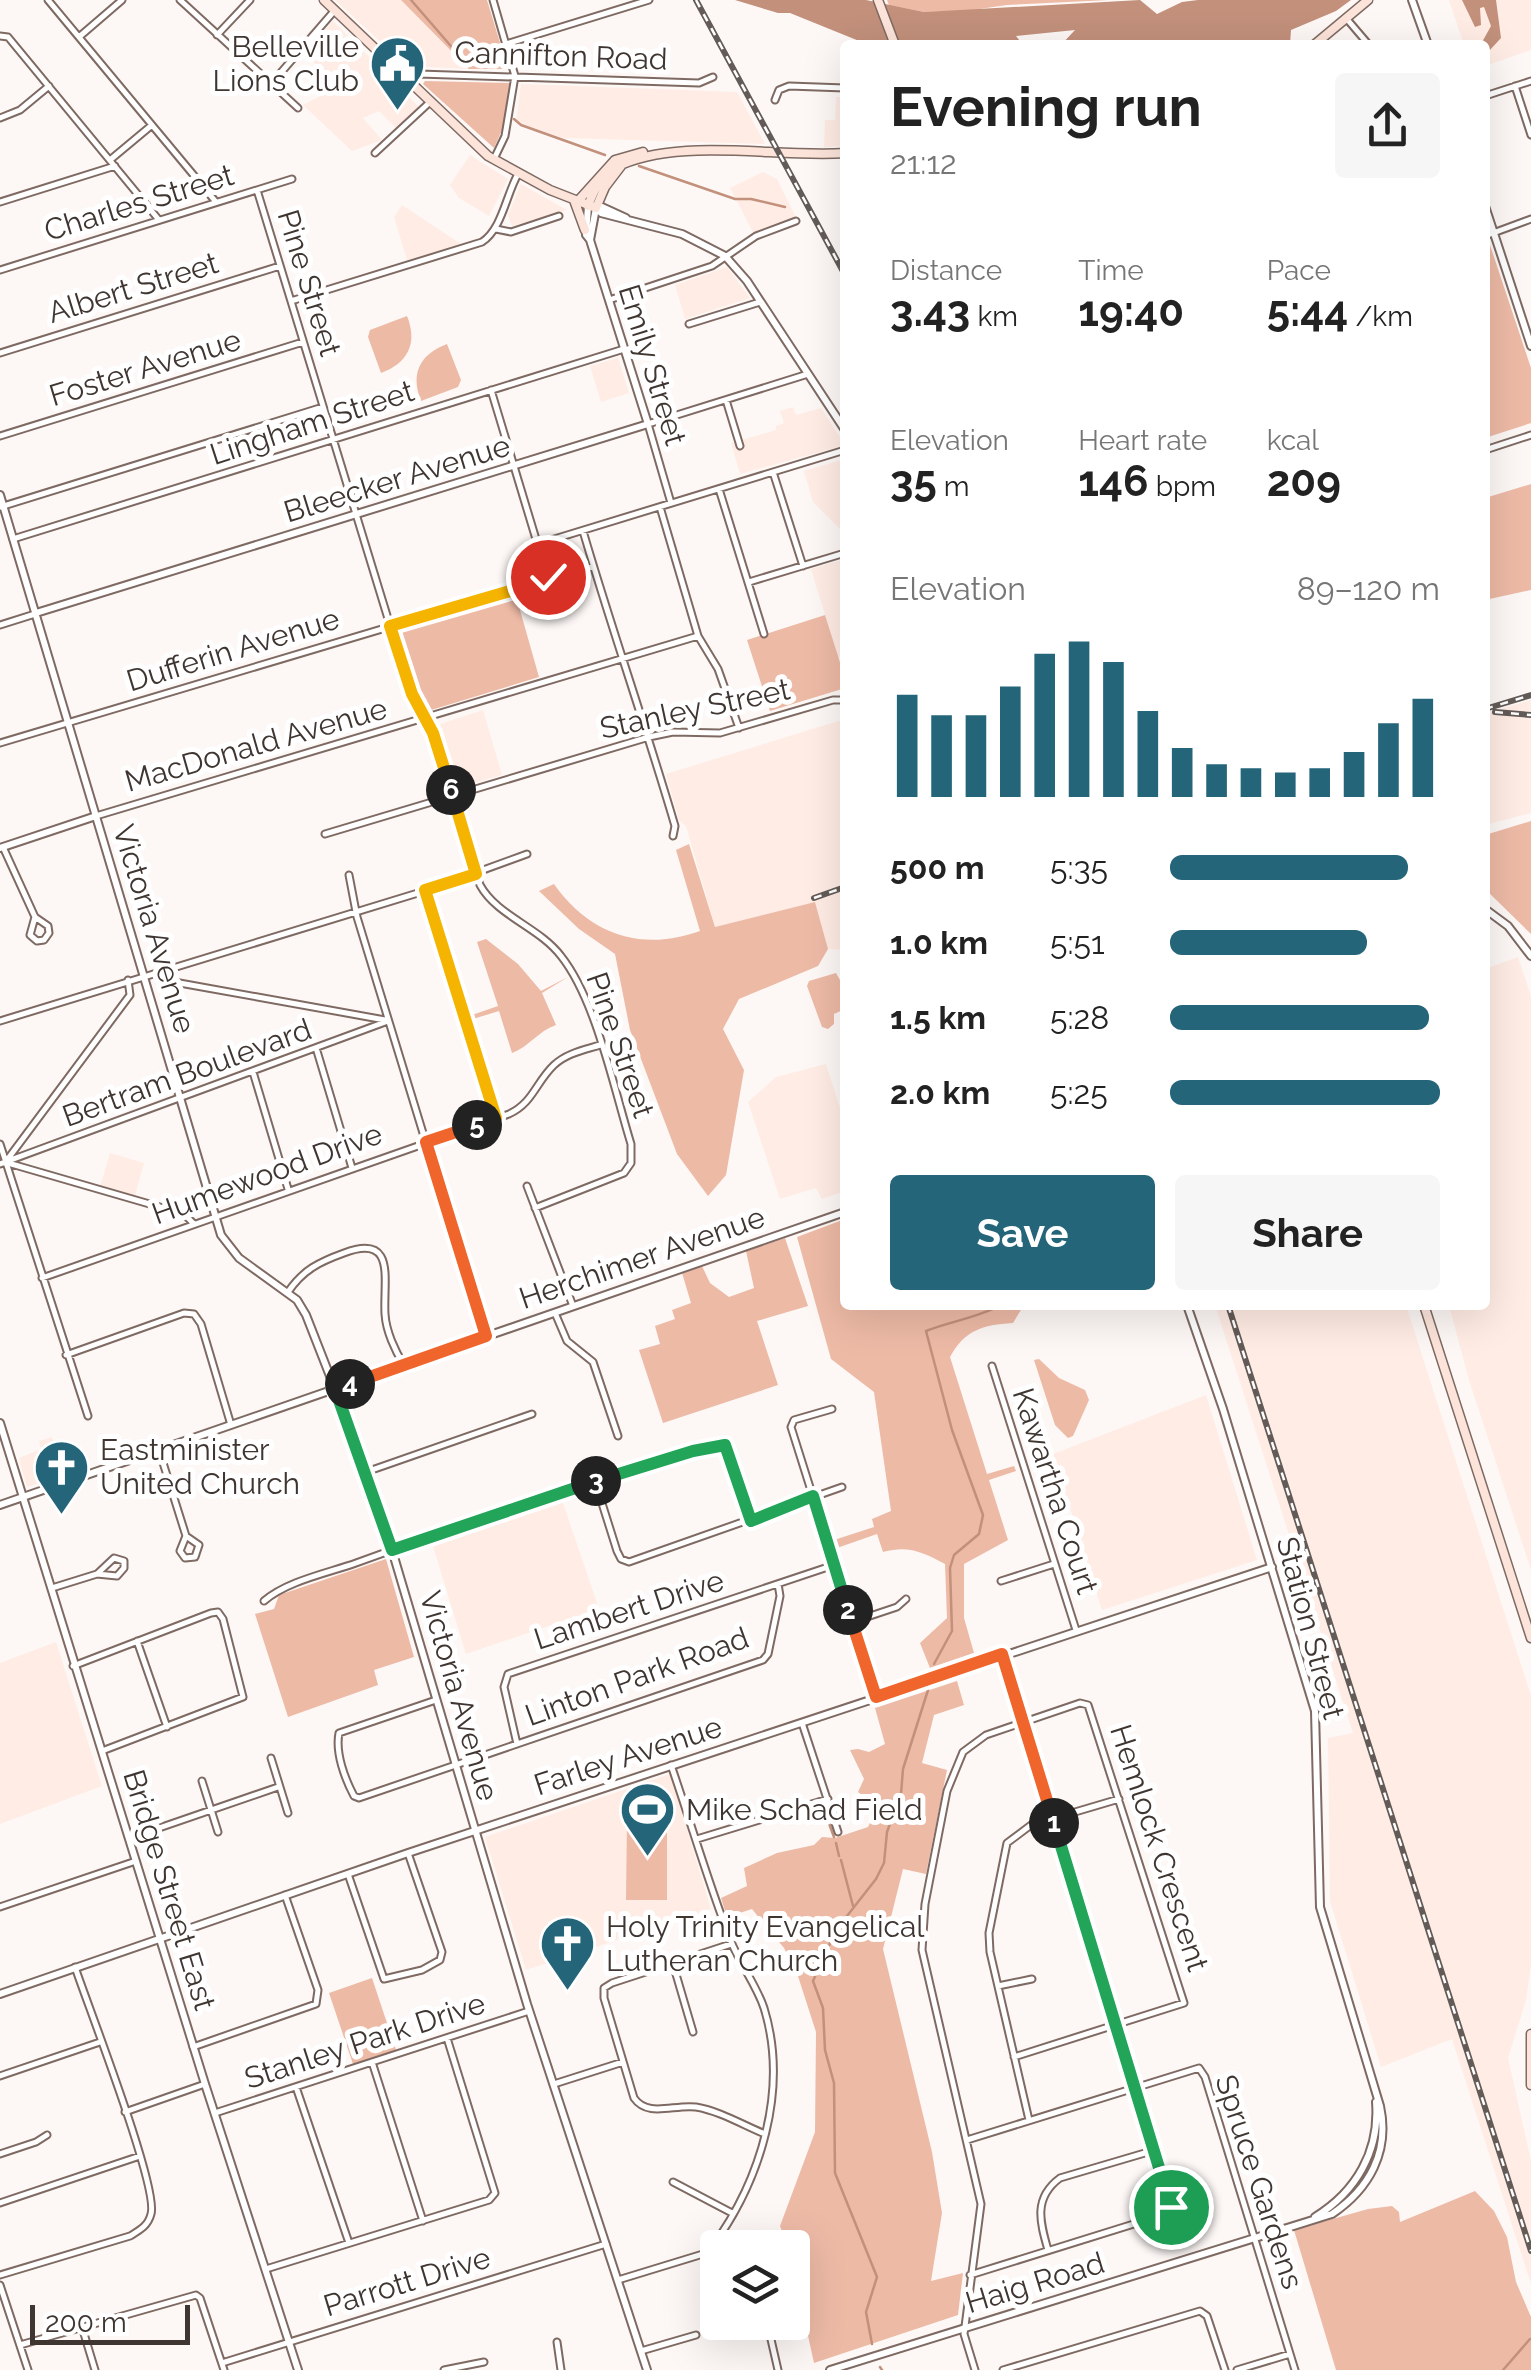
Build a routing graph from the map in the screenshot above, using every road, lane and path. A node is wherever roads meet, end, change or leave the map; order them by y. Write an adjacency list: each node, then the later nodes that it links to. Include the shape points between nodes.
1 (48, 0): 15 (street)
2 (122, 0): 15 (street)
3 (180, 0): 13 (street)
4 (250, 0): 13 (street)
5 (324, 0): 11 (main road)
6 (492, 0): 20 (street)
7 (648, 0): 20 (street)
8 (1368, 0): 12 (main road)
9 (1412, 0): 19 (street)
10 (878, 1): 16 (main road)
11 (335, 10): 23 (main road); 25 (street)
12 (1346, 18): 17 (main road); 18 (street)
13 (217, 35): 25 (street)
14 (2, 36): 26 (street)
15 (79, 38): 34 (street)
16 (894, 40)
17 (1320, 40)
18 (1364, 40)
19 (1426, 40)
20 (506, 44): 21 (street)
21 (515, 76): 22 (street, Cannifton Road, via 699,82); 23 (street, Cannifton Road, via 419,74); 39 (street)
22 (713, 77)
23 (407, 80): 31 (main road)
24 (1531, 81): 27 (street)
25 (271, 84): 32 (street)
26 (49, 86): 33 (street); 40 (street)
27 (1515, 86): 29 (street); 35 (street)
28 (840, 88): 30 (street, via 788,86)
29 (1490, 94)
30 (775, 100)
31 (430, 102): 37 (street); 39 (main road)
32 (298, 108)
33 (0, 118)
34 (152, 125): 40 (street); 46 (street)
35 (1531, 135)
36 (662, 152): 38 (main road); 44 (main road, via 614,160); 47 (main road, via 605,175)
37 (375, 153)
38 (840, 153)
39 (494, 160): 41 (main road)
40 (113, 163): 45 (street); 49 (street)
41 (518, 174): 44 (main road); 53 (street)
42 (292, 178): 43 (street, Charles Street)
43 (257, 190): 46 (street, Charles Street); 59 (street, Pine Street)
44 (576, 201): 47 (main road); 54 (main road)
45 (0, 202)
46 (216, 202): 49 (street, Charles Street)
47 (592, 207): 54 (street); 57 (street, Emily Street); 58 (street, via 700,240)
48 (559, 216): 53 (street, via 511,232)
49 (158, 220): 60 (street, Charles Street)
50 (1531, 220): 55 (street)
51 (796, 221): 58 (street)
52 (1490, 221): 55 (street)
53 (496, 228): 62 (street, via 482,242)
54 (585, 230): 57 (street, Emily Street)
55 (1494, 233): 56 (street); 66 (street)
56 (1490, 234)
57 (590, 240): 61 (street, Emily Street)
58 (725, 256): 61 (street); 63 (street)
59 (280, 266): 62 (street, Pine Street); 68 (street, Albert Street)
60 (0, 270)
61 (608, 300): 67 (street, Emily Street)
62 (291, 301): 65 (street, Pine Street)
63 (760, 302): 64 (street); 69 (street)
64 (689, 324)
65 (304, 342): 72 (street, Pine Street); 76 (street, Foster Avenue)
66 (1531, 346)
67 (624, 349): 70 (street, Lingham Street); 74 (street, Emily Street)
68 (0, 353)
69 (808, 374): 71 (street, Bleecker Avenue); 73 (street)
70 (491, 390): 77 (street, Lingham Street); 81 (street)
71 (726, 400): 74 (street, Bleecker Avenue); 78 (street)
72 (323, 407): 77 (street, Pine Street); 87 (street)
73 (840, 422)
74 (648, 424): 81 (street, Bleecker Avenue); 85 (street, Emily Street)
75 (1531, 435): 79 (street)
76 (0, 436)
77 (333, 440): 88 (street, Pine Street); 90 (street, Lingham Street)
78 (740, 446)
79 (1490, 448)
80 (840, 452): 82 (street)
81 (514, 467): 88 (street, Bleecker Avenue); 91 (street)
82 (773, 472): 83 (street); 94 (street)
83 (719, 488): 85 (street); 96 (street)
84 (0, 495): 87 (street, Victoria Avenue)
85 (671, 503): 86 (street)
86 (660, 506): 89 (street); 101 (street)
87 (2, 507): 90 (street, Victoria Avenue)
88 (356, 516): 97 (street, Bleecker Avenue); 99 (street, Pine Street)
89 (583, 531): 91 (street); 93 (street)
90 (13, 539): 97 (street, Victoria Avenue)
91 (538, 544): 95 (street)
92 (840, 555): 94 (street)
93 (594, 566): 95 (street, Dufferin Avenue); 102 (street)
94 (804, 566): 96 (street)
95 (548, 580): 99 (street, Dufferin Avenue)
96 (749, 582): 100 (street)
97 (36, 613): 98 (street, Bleecker Avenue); 105 (street, Victoria Avenue)
98 (0, 625)
99 (390, 626): 104 (street, Pine Street); 105 (street, Dufferin Avenue)
100 (764, 634)
101 (698, 636): 102 (street, MacDonald Avenue); 106 (street, via 718,669)
102 (622, 660): 104 (street, MacDonald Avenue); 107 (street)
103 (840, 700): 106 (street, Stanley Street)
104 (426, 718): 109 (street, Pine Street); 110 (street, MacDonald Avenue)
105 (68, 722): 108 (street, Dufferin Avenue); 110 (street, Victoria Avenue)
106 (738, 728): 107 (street, Stanley Street)
107 (649, 737): 109 (street, Stanley Street); 112 (street)
108 (0, 743)
109 (453, 796): 111 (street, Stanley Street); 116 (street, Pine Street)
110 (96, 816): 113 (street, MacDonald Avenue); 123 (street, Victoria Avenue)
111 (325, 834)
112 (673, 836)
113 (1, 848): 120 (street)
114 (527, 854): 116 (street)
115 (349, 874): 118 (street)
116 (476, 874): 117 (street); 127 (street, Pine Street, via 490,900 542,936 568,965)
117 (425, 890): 118 (street); 131 (street)
118 (356, 912): 122 (street); 126 (street)
119 (1490, 913): 121 (street)
120 (35, 917): 120 (street, via 30,935 44,940 48,926)
121 (1531, 956)
122 (164, 971): 123 (street); 126 (street, via 174,982)
123 (144, 976): 124 (street); 130 (street, Victoria Avenue)
124 (128, 980): 125 (street); 134 (street, via 130,995)
125 (0, 1021)
126 (388, 1021): 128 (street, Bertram Boulevard); 132 (street)
127 (600, 1045): 131 (street, Humewood Drive, via 565,1057 528,1102); 138 (street, Pine Street, via 631,1144 630,1163 619,1176)
128 (317, 1050): 129 (street, Bertram Boulevard); 135 (street)
129 (253, 1072): 130 (street, Bertram Boulevard); 137 (street)
130 (182, 1098): 134 (street, Bertram Boulevard); 140 (street, Victoria Avenue)
131 (496, 1118): 132 (street, Humewood Drive)
132 (426, 1142): 135 (street, Humewood Drive); 148 (street)
133 (0, 1144): 134 (street)
134 (3, 1164): 141 (street, via 184,1214); 142 (street)
135 (352, 1168): 137 (street, Humewood Drive)
136 (526, 1186): 138 (street)
137 (289, 1190): 140 (street, Humewood Drive)
138 (535, 1208): 144 (street)
139 (840, 1214): 144 (street, Herchimer Avenue)
140 (216, 1217): 141 (street, Humewood Drive); 143 (street, Victoria Avenue, via 239,1258)
141 (194, 1224): 142 (street, Humewood Drive)
142 (42, 1278): 149 (street)
143 (288, 1292): 150 (street, via 319,1262 358,1248 377,1250 386,1274 388,1330); 152 (street, Victoria Avenue, via 306,1315)
144 (574, 1306): 147 (street, Herchimer Avenue)
145 (1189, 1310): 171 (street, Station Street)
146 (1426, 1310): 180 (main road)
147 (555, 1312): 148 (street, Herchimer Avenue); 158 (street, via 567,1342 594,1362)
148 (486, 1336): 150 (street, Herchimer Avenue)
149 (66, 1354): 155 (street); 157 (street, via 194,1314)
150 (404, 1365): 152 (street, Herchimer Avenue)
151 (992, 1366): 169 (street, Kawartha Court)
152 (335, 1389): 157 (street, Herchimer Avenue); 160 (street, Victoria Avenue)
153 (832, 1409): 163 (street, via 791,1422)
154 (532, 1414): 160 (street)
155 (88, 1416)
156 (0, 1422): 164 (street, Bridge Street East)
157 (231, 1425): 159 (street, Herchimer Avenue)
158 (618, 1436)
159 (159, 1450): 164 (street, Herchimer Avenue); 167 (street)
160 (366, 1472): 168 (street, Victoria Avenue)
161 (595, 1481): 166 (street, via 725,1445); 166 (street, via 617,1551 628,1562); 168 (street)
162 (842, 1487): 163 (street)
163 (813, 1496): 166 (street); 170 (street)
164 (23, 1498): 165 (street, Herchimer Avenue); 175 (street, Bridge Street East)
165 (0, 1505)
166 (751, 1521)
167 (186, 1536): 167 (street, via 180,1551 195,1557 199,1545)
168 (392, 1550): 177 (street); 185 (street, Victoria Avenue)
169 (1054, 1564): 173 (street); 179 (street, Kawartha Court)
170 (834, 1565): 174 (street, Lambert Drive); 178 (street)
171 (1272, 1567): 179 (street, Farley Avenue); 248 (street, Station Street, via 1315,1711 1320,1907 1384,2139 1372,2172 1345,2205)
172 (97, 1574): 172 (street, via 116,1576 124,1561 114,1558); 175 (street)
173 (1000, 1581)
174 (778, 1584): 189 (street, Linton Park Road, via 763,1660); 189 (street, Lambert Drive, via 508,1674 504,1687)
175 (49, 1588): 183 (street, Bridge Street East)
176 (906, 1599): 178 (street)
177 (264, 1601)
178 (852, 1622): 184 (street)
179 (1076, 1630): 182 (street, Farley Avenue)
180 (1531, 1638)
181 (138, 1641): 183 (street); 188 (street); 188 (street, via 211,1613 223,1619 243,1697)
182 (1002, 1654): 184 (street, Farley Avenue); 187 (street)
183 (74, 1666): 190 (street, Bridge Street East)
184 (876, 1697): 186 (street, Farley Avenue)
185 (436, 1700): 193 (street, Victoria Avenue); 193 (street, Linton Park Road, via 340,1733 342,1764 359,1798)
186 (802, 1723): 192 (street, Farley Avenue); 196 (street)
187 (1023, 1723): 197 (street, Hemlock Crescent, via 1088,1704); 200 (street); 239 (street, via 974,1742 955,1767 924,1918 922,1950)
188 (167, 1727): 190 (street)
189 (517, 1745): 193 (street, Linton Park Road)
190 (102, 1751): 204 (street, Bridge Street East)
191 (272, 1758): 195 (street)
192 (670, 1765): 201 (street, Farley Avenue); 205 (street)
193 (455, 1766): 201 (street, Victoria Avenue)
194 (202, 1780): 198 (street)
195 (278, 1787): 198 (street); 199 (street)
196 (828, 1798): 203 (street); 205 (street)
197 (1118, 1798): 200 (street); 219 (street, Hemlock Crescent, via 1184,2003)
198 (212, 1809): 202 (street); 204 (street)
199 (288, 1814)
200 (1053, 1820): 216 (street, via 1022,1829 1008,1843 990,1933); 219 (street)
201 (475, 1831): 206 (street, Farley Avenue); 218 (street, Victoria Avenue)
202 (218, 1832)
203 (838, 1832)
204 (129, 1838): 207 (street, Bridge Street East)
205 (696, 1840): 212 (street)
206 (408, 1854): 208 (street, Farley Avenue); 208 (street, via 442,1952 422,1970 384,1979)
207 (136, 1862): 210 (street); 211 (street, Bridge Street East)
208 (348, 1874): 209 (street, Farley Avenue)
209 (286, 1895): 211 (street, Farley Avenue); 224 (street, via 318,1990 316,2004)
210 (0, 1907)
211 (159, 1937): 214 (street, Farley Avenue); 224 (street, Bridge Street East)
212 (731, 1944): 213 (street); 237 (street, via 757,1992 772,2042 774,2095)
213 (673, 1964): 220 (street); 227 (street, via 604,1988)
214 (75, 1967): 217 (street, Farley Avenue); 223 (street)
215 (1032, 1979): 216 (street)
216 (998, 1986): 225 (street)
217 (0, 1994)
218 (529, 2011): 222 (street, Stanley Park Drive); 230 (street, Victoria Avenue)
219 (1117, 2027): 225 (street); 233 (street)
220 (693, 2032)
221 (1531, 2034): 231 (main road)
222 (447, 2038): 226 (street, Stanley Park Drive); 246 (street, via 495,2192 489,2200)
223 (100, 2042): 228 (street); 234 (street)
224 (193, 2047): 229 (street, Bridge Street East)
225 (1014, 2057): 236 (street)
226 (372, 2062): 232 (street, Stanley Park Drive); 246 (street)
227 (624, 2062): 230 (street); 237 (street, via 640,2107 696,2107)
228 (0, 2076)
229 (205, 2084): 234 (street); 235 (street, Bridge Street East)
230 (554, 2084): 250 (street, Victoria Avenue)
231 (1531, 2085)
232 (296, 2086): 235 (street, Stanley Park Drive); 249 (street)
233 (1135, 2087): 236 (street, Spruce Gardens); 240 (street); 248 (street, Spruce Gardens, via 1199,2068)
234 (125, 2112): 242 (street)
235 (215, 2113): 253 (street, Bridge Street East)
236 (1029, 2120): 239 (street, Spruce Gardens)
237 (766, 2134): 245 (street)
238 (47, 2135): 241 (street)
239 (966, 2140): 254 (street, via 980,2204)
240 (1154, 2150): 251 (street, via 1052,2184 1040,2210); 251 (street, via 1168,2213)
241 (0, 2154)
242 (140, 2156): 244 (street); 255 (street, via 152,2202 143,2228)
243 (673, 2182): 245 (street)
244 (0, 2203)
245 (733, 2214): 247 (street)
246 (423, 2221): 249 (street)
247 (724, 2230)
248 (1253, 2239): 259 (street, Haig Road); 266 (street, Spruce Gardens)
249 (349, 2243): 253 (street)
250 (606, 2244): 256 (street, Victoria Avenue); 262 (street, Parrott Drive)
251 (1048, 2250): 254 (street)
252 (700, 2255): 256 (street)
253 (266, 2269): 262 (street, Bridge Street East)
254 (970, 2274): 259 (street)
255 (0, 2275)
256 (618, 2280): 265 (street, Victoria Avenue)
257 (0, 2285): 264 (street)
258 (82, 2326): 264 (street); 268 (street, via 196,2294); 270 (street)
259 (965, 2328): 276 (street, Haig Road); 277 (street)
260 (696, 2335): 265 (street)
261 (771, 2340): 275 (street)
262 (289, 2342): 268 (street, Parrott Drive); 271 (street, Bridge Street East)
263 (557, 2342): 273 (street)
264 (20, 2345): 269 (street)
265 (642, 2351): 274 (street, Victoria Avenue)
266 (1290, 2354): 280 (street); 281 (street, Spruce Gardens)
267 (484, 2362): 272 (street)
268 (223, 2367)
269 (28, 2370)
270 (96, 2370)
271 (298, 2370)
272 (447, 2370)
273 (562, 2370)
274 (648, 2370)
275 (778, 2370)
276 (830, 2370)
277 (974, 2370)
278 (1003, 2370): 279 (street, via 1200,2311)
279 (1225, 2370)
280 (1237, 2370)
281 (1294, 2370)

